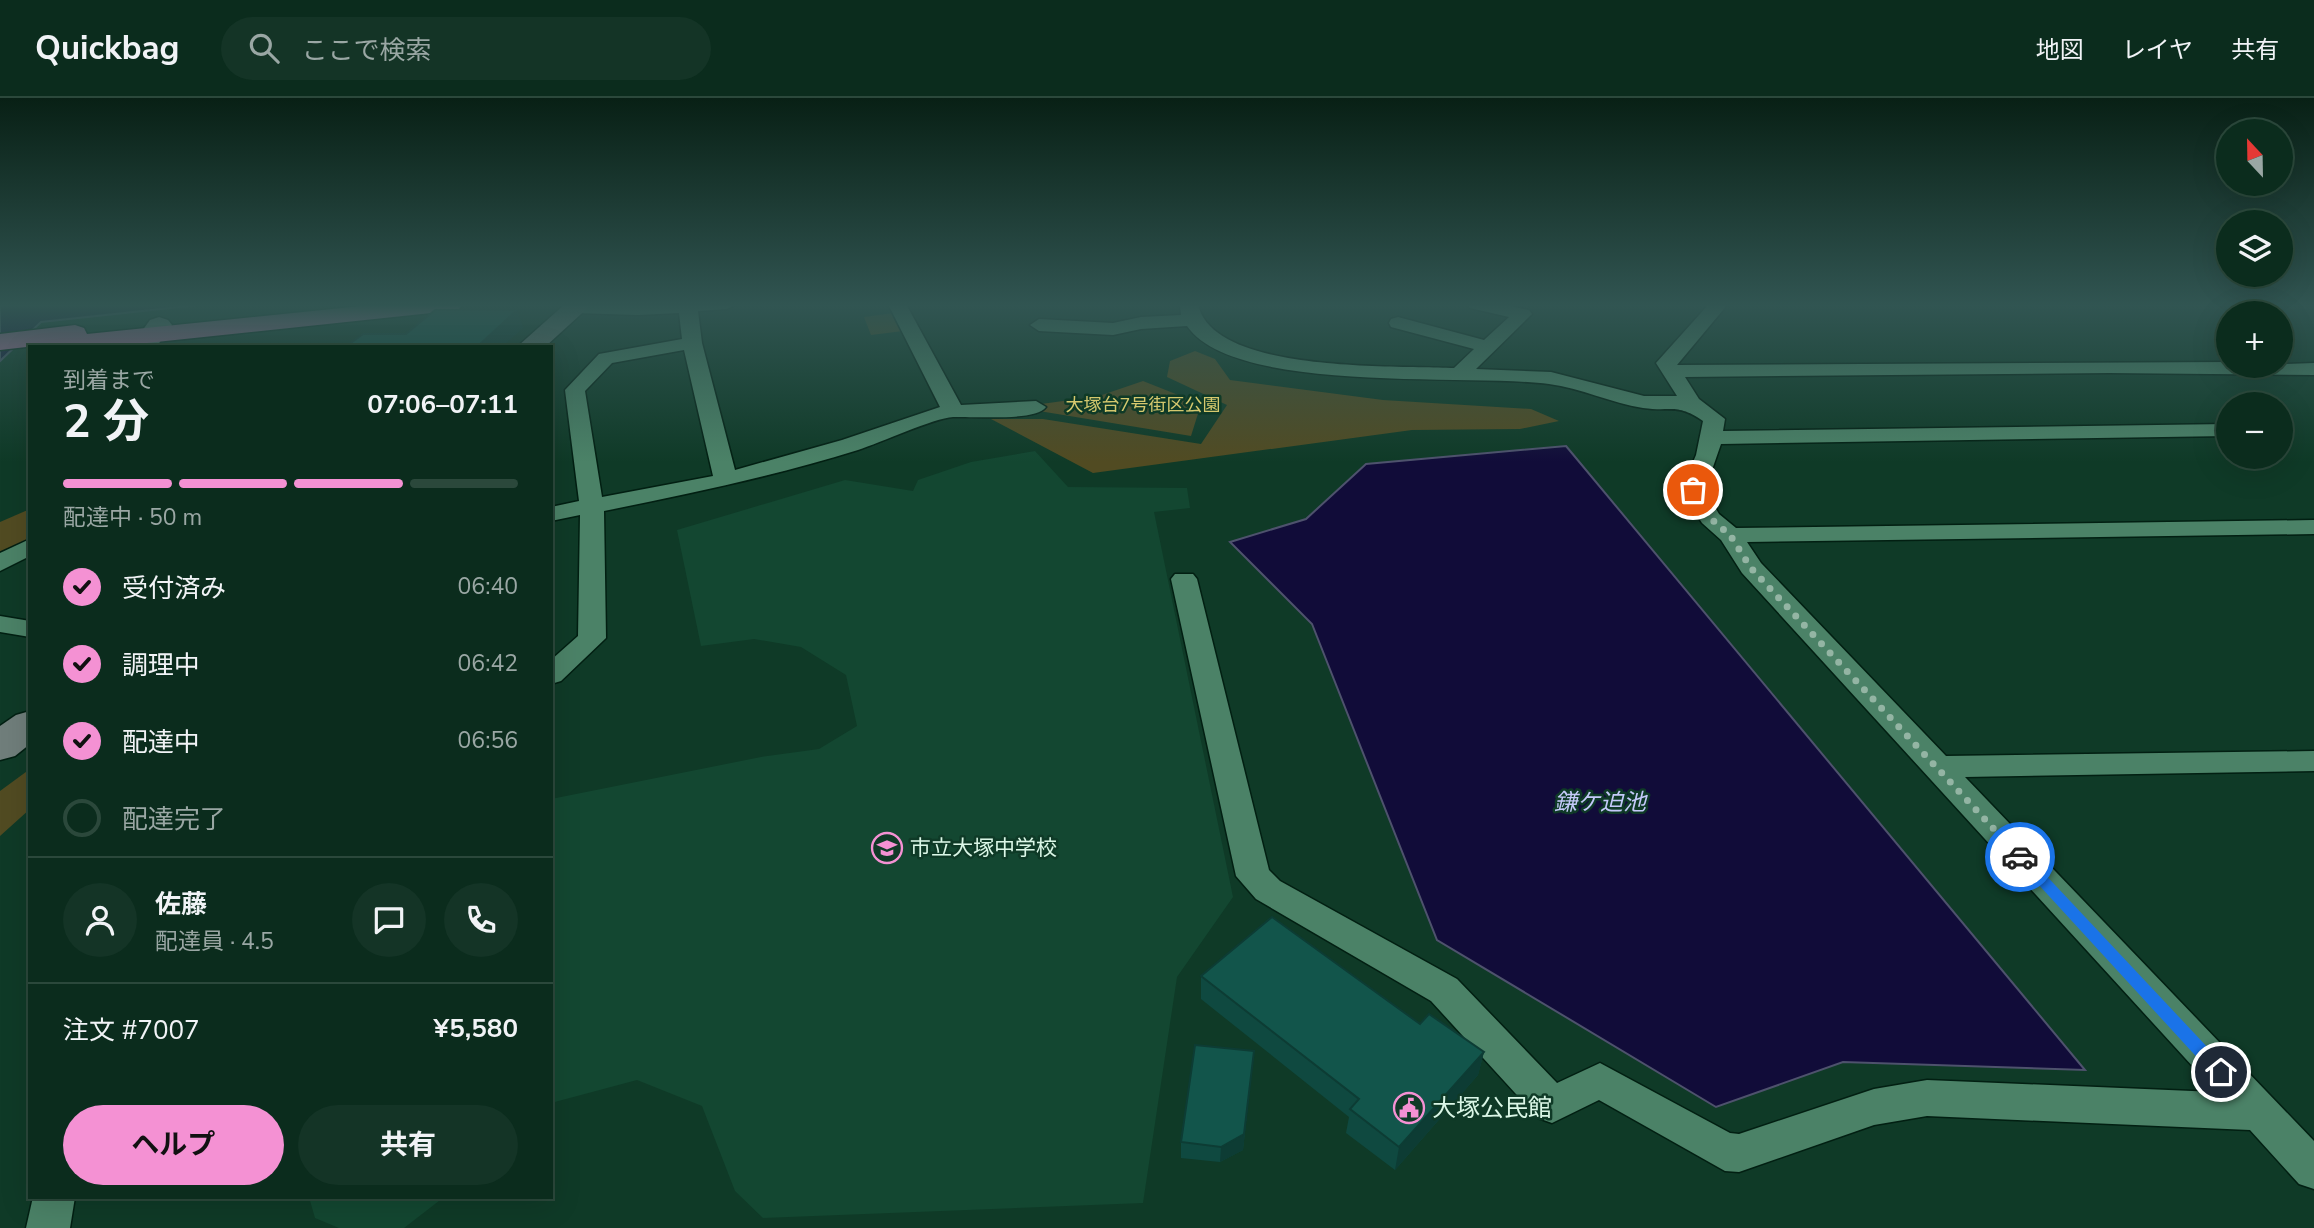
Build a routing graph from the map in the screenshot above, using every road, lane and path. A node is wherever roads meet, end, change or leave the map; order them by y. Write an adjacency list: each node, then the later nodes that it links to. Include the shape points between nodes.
1 (613, 357): 16 (street, via 606,358 575,390)
2 (695, 357): 15 (street)
3 (922, 357): 12 (street)
4 (1256, 357): 9 (street, via 1292,366)
5 (1477, 357): 9 (street)
6 (1673, 357): 8 (street, via 1667,363)
7 (2314, 369): 8 (street)
8 (1674, 371): 10 (street)
9 (1461, 372): 10 (street, via 1551,378 1644,402)
10 (1691, 403): 14 (street, via 1714,419)
11 (1036, 407): 12 (street, via 970,413)
12 (951, 410): 15 (street)
13 (2216, 430): 14 (street)
14 (1713, 438): 19 (street, via 1693,490 1710,518)
15 (726, 480): 16 (street)
16 (592, 507): 17 (street); 25 (street, via 592,638)
17 (553, 514)
18 (2314, 527): 19 (street)
19 (1730, 535): 27 (street, via 1751,568)
20 (28, 547): 21 (street)
21 (0, 563)
22 (1184, 579): 28 (street, via 1253,876 1268,890 1444,990 1552,1105 1600,1080 1725,1152 1739,1153 1874,1107 1927,1098)
23 (0, 624): 24 (street)
24 (28, 629)
25 (553, 673)
26 (2314, 761): 27 (street)
27 (1938, 766): 28 (street)
28 (2258, 1112): 29 (street)
29 (2314, 1170)
30 (54, 1199): 31 (street)
31 (48, 1228)

